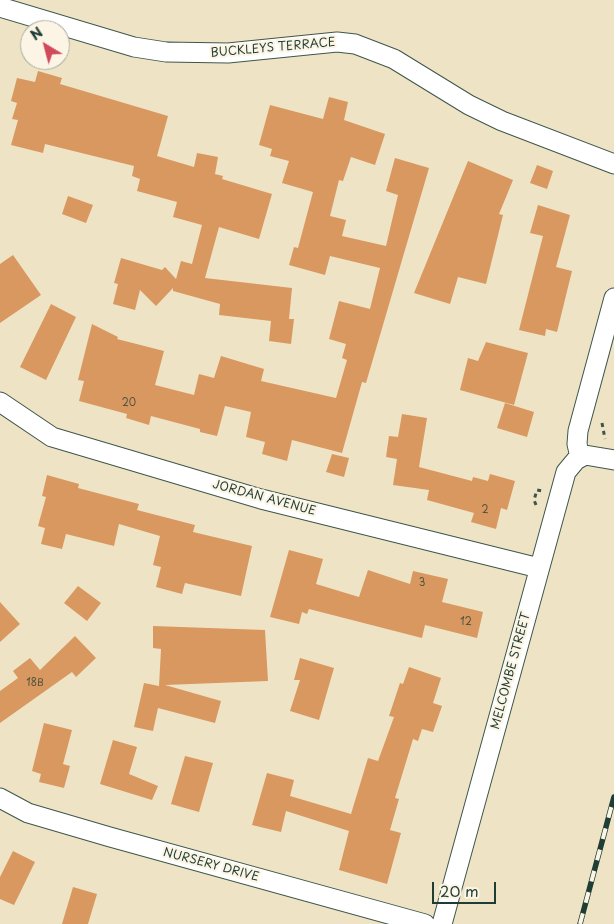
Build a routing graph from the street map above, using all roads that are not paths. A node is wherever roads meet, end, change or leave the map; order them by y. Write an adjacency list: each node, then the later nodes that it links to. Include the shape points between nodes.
1 (0, 7): 2 (street, BUCKLEYS TERRACE, via 134,47 166,52 228,53 337,42 355,44 394,59 469,105 502,121)
2 (614, 164)
3 (614, 298): 5 (street, via 578,431)
4 (0, 402): 7 (street, JORDAN AVENUE, via 52,437 261,499)
5 (580, 457): 6 (street, via 590,454); 7 (street, MELCOMBE STREET, via 566,472)
6 (614, 460)
7 (539, 568): 10 (street, MELCOMBE STREET)
8 (0, 798): 9 (street, NURSERY DRIVE, via 28,813 110,838)
9 (425, 924)
10 (442, 924)

